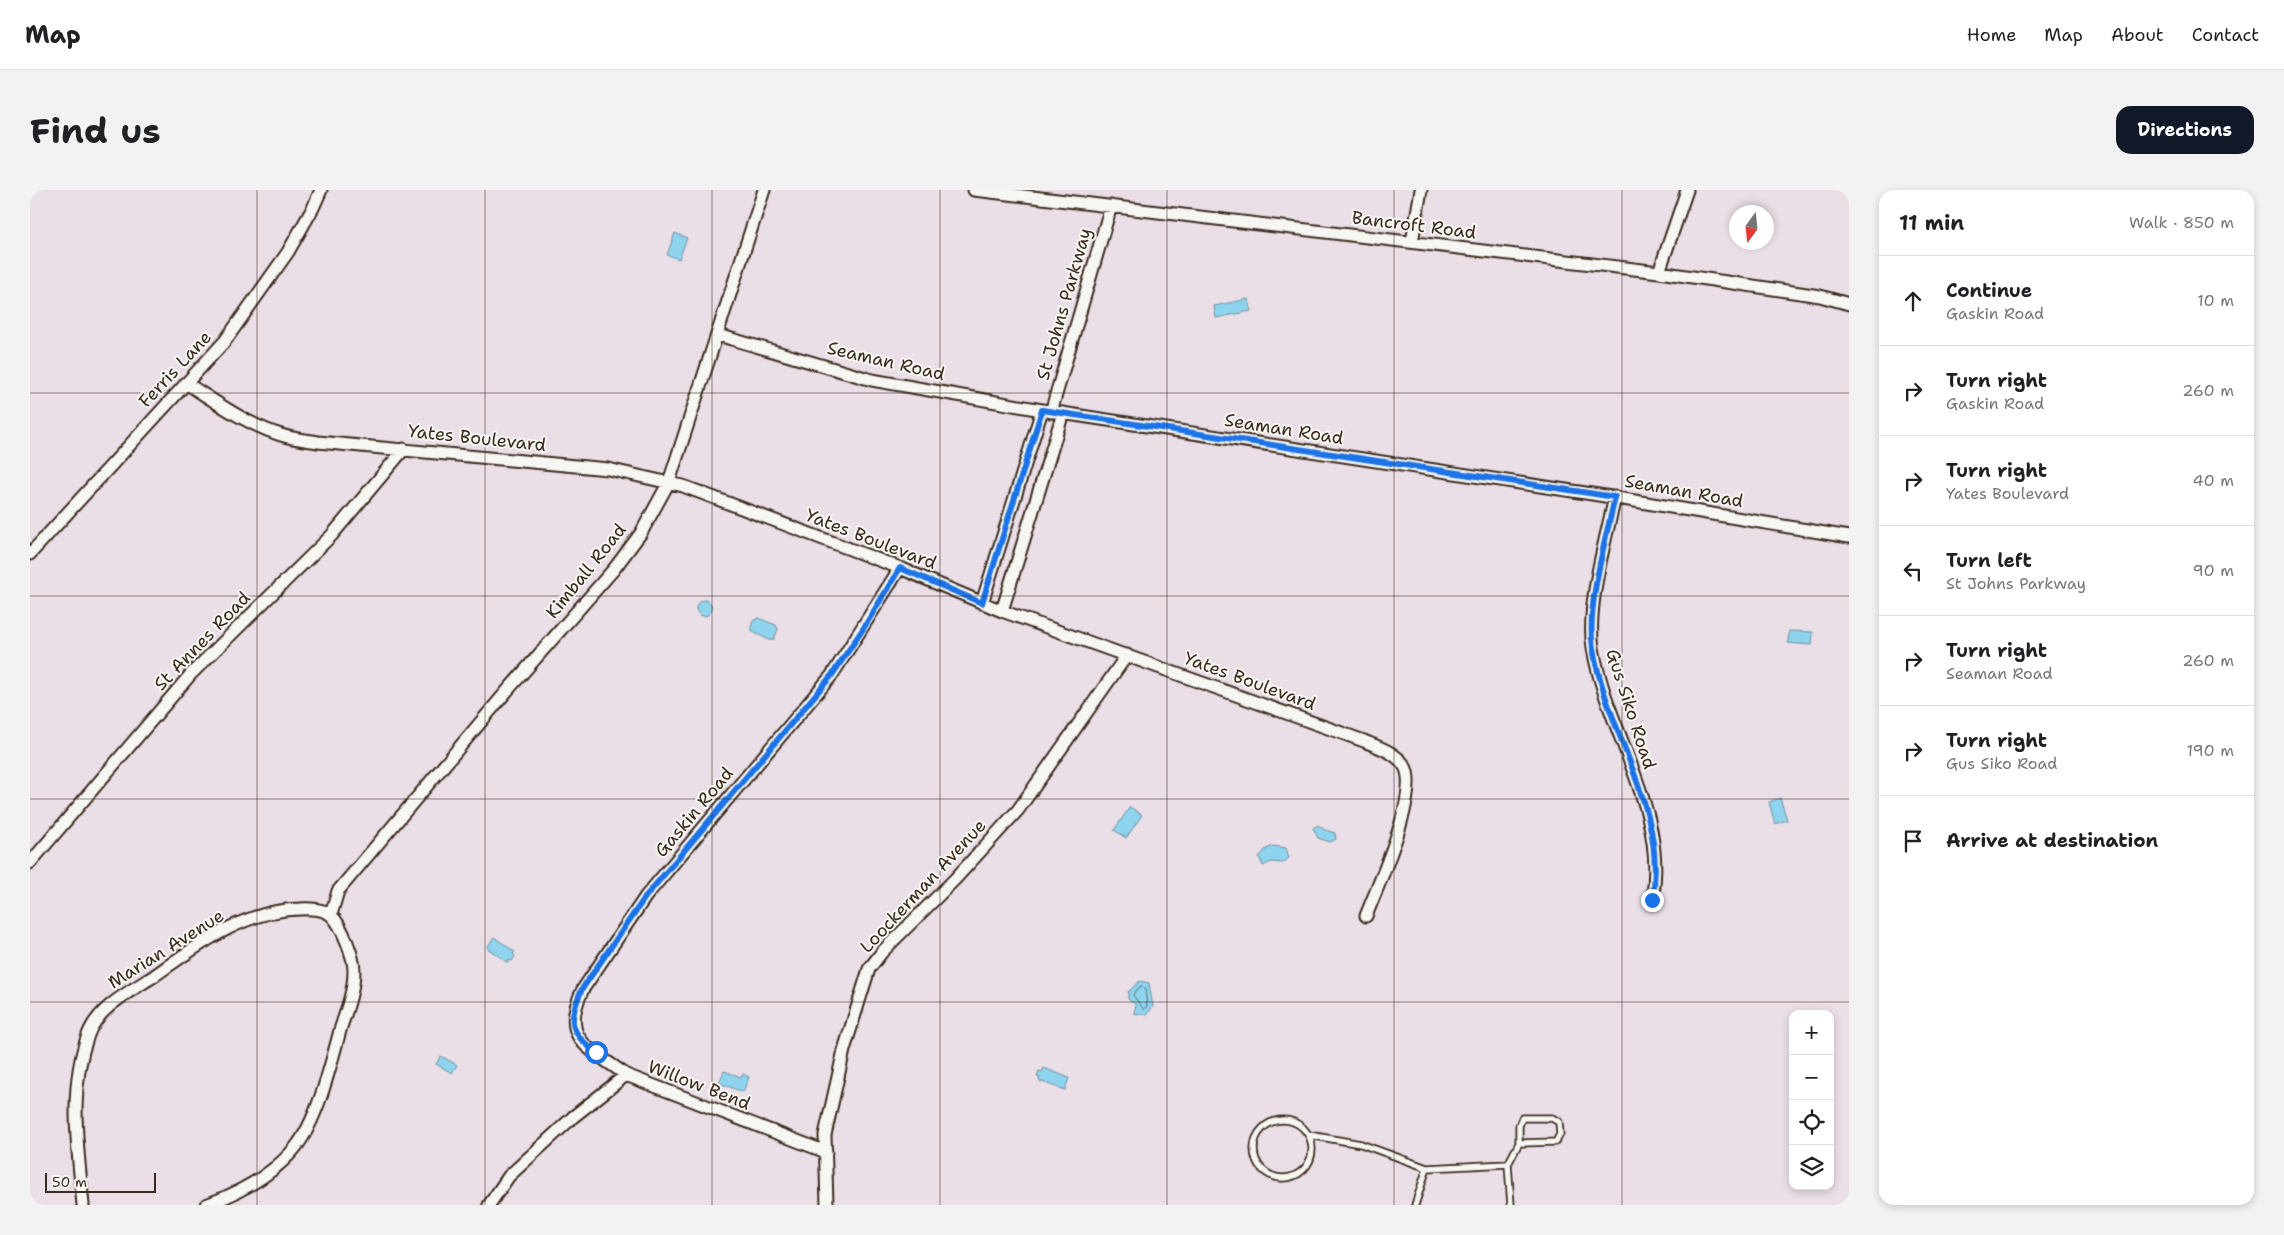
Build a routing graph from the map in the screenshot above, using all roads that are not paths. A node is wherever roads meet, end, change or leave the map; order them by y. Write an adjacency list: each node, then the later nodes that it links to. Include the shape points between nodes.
1 (321, 190): 12 (street, Ferris Lane, via 288,252 226,341)
2 (764, 190): 11 (street, Kimball Road)
3 (974, 190): 6 (street, Bancroft Road)
4 (1422, 190): 8 (street)
5 (1687, 190): 9 (street)
6 (1011, 192): 7 (street, Bancroft Road)
7 (1110, 206): 8 (street, Bancroft Road); 13 (street, St Johns Parkway)
8 (1412, 242): 9 (street, Bancroft Road)
9 (1658, 272): 10 (street, Bancroft Road, via 1820,296)
10 (1849, 304)
11 (718, 334): 13 (street, Seaman Road, via 872,380); 15 (street, Kimball Road)
12 (186, 383): 14 (street, Yates Boulevard, via 256,426 282,435 318,442); 18 (street, Ferris Lane)
13 (1052, 412): 16 (street, Seaman Road); 20 (street, St Johns Parkway); 21 (street, St Johns Parkway)
14 (404, 449): 15 (street, Yates Boulevard, via 608,469); 23 (street, St Annes Road, via 332,535 191,674)
15 (669, 482): 19 (street, Yates Boulevard); 25 (street, Kimball Road, via 641,532 614,569 338,891)
16 (1615, 497): 17 (street, Seaman Road); 24 (street, Gus Siko Road, via 1593,599 1592,646 1602,688 1652,827 1656,877)
17 (1849, 537)
18 (30, 554)
19 (900, 568): 20 (street, Yates Boulevard); 27 (street, Gaskin Road, via 832,675 646,896 582,989 576,1003 574,1029 580,1041)
20 (982, 603): 21 (street, Yates Boulevard)
21 (1002, 611): 22 (street, Yates Boulevard)
22 (1127, 655): 26 (street, Yates Boulevard, via 1364,741 1394,755 1405,765 1410,779 1407,800); 30 (street, Loockerman Avenue, via 1018,810 869,969 834,1088)
23 (30, 863)
24 (1652, 900)
25 (331, 915): 33 (street, Marian Avenue, via 310,908 280,909 251,918 204,941 111,1005 95,1022 88,1034 78,1073 75,1113); 34 (street, via 351,953 354,971 351,995 307,1130 276,1167 249,1186)
26 (1366, 916)
27 (626, 1075): 30 (street, Willow Bend); 35 (street, Willow Bend, via 573,1117 509,1176)
28 (1310, 1135): 28 (lane, via 1304,1127 1286,1120 1267,1124 1255,1140 1254,1149 1260,1168 1276,1178 1296,1176 1310,1163 1313,1144); 32 (lane, via 1361,1144)
29 (1519, 1143): 29 (lane, via 1556,1142 1560,1134 1559,1122 1552,1118 1522,1118); 31 (lane)
30 (826, 1152): 36 (street, Loockerman Avenue)
31 (1508, 1164): 32 (lane); 38 (lane)
32 (1428, 1168): 37 (lane)
33 (83, 1205)
34 (206, 1205)
35 (489, 1205)
36 (827, 1205)
37 (1415, 1205)
38 (1511, 1205)

